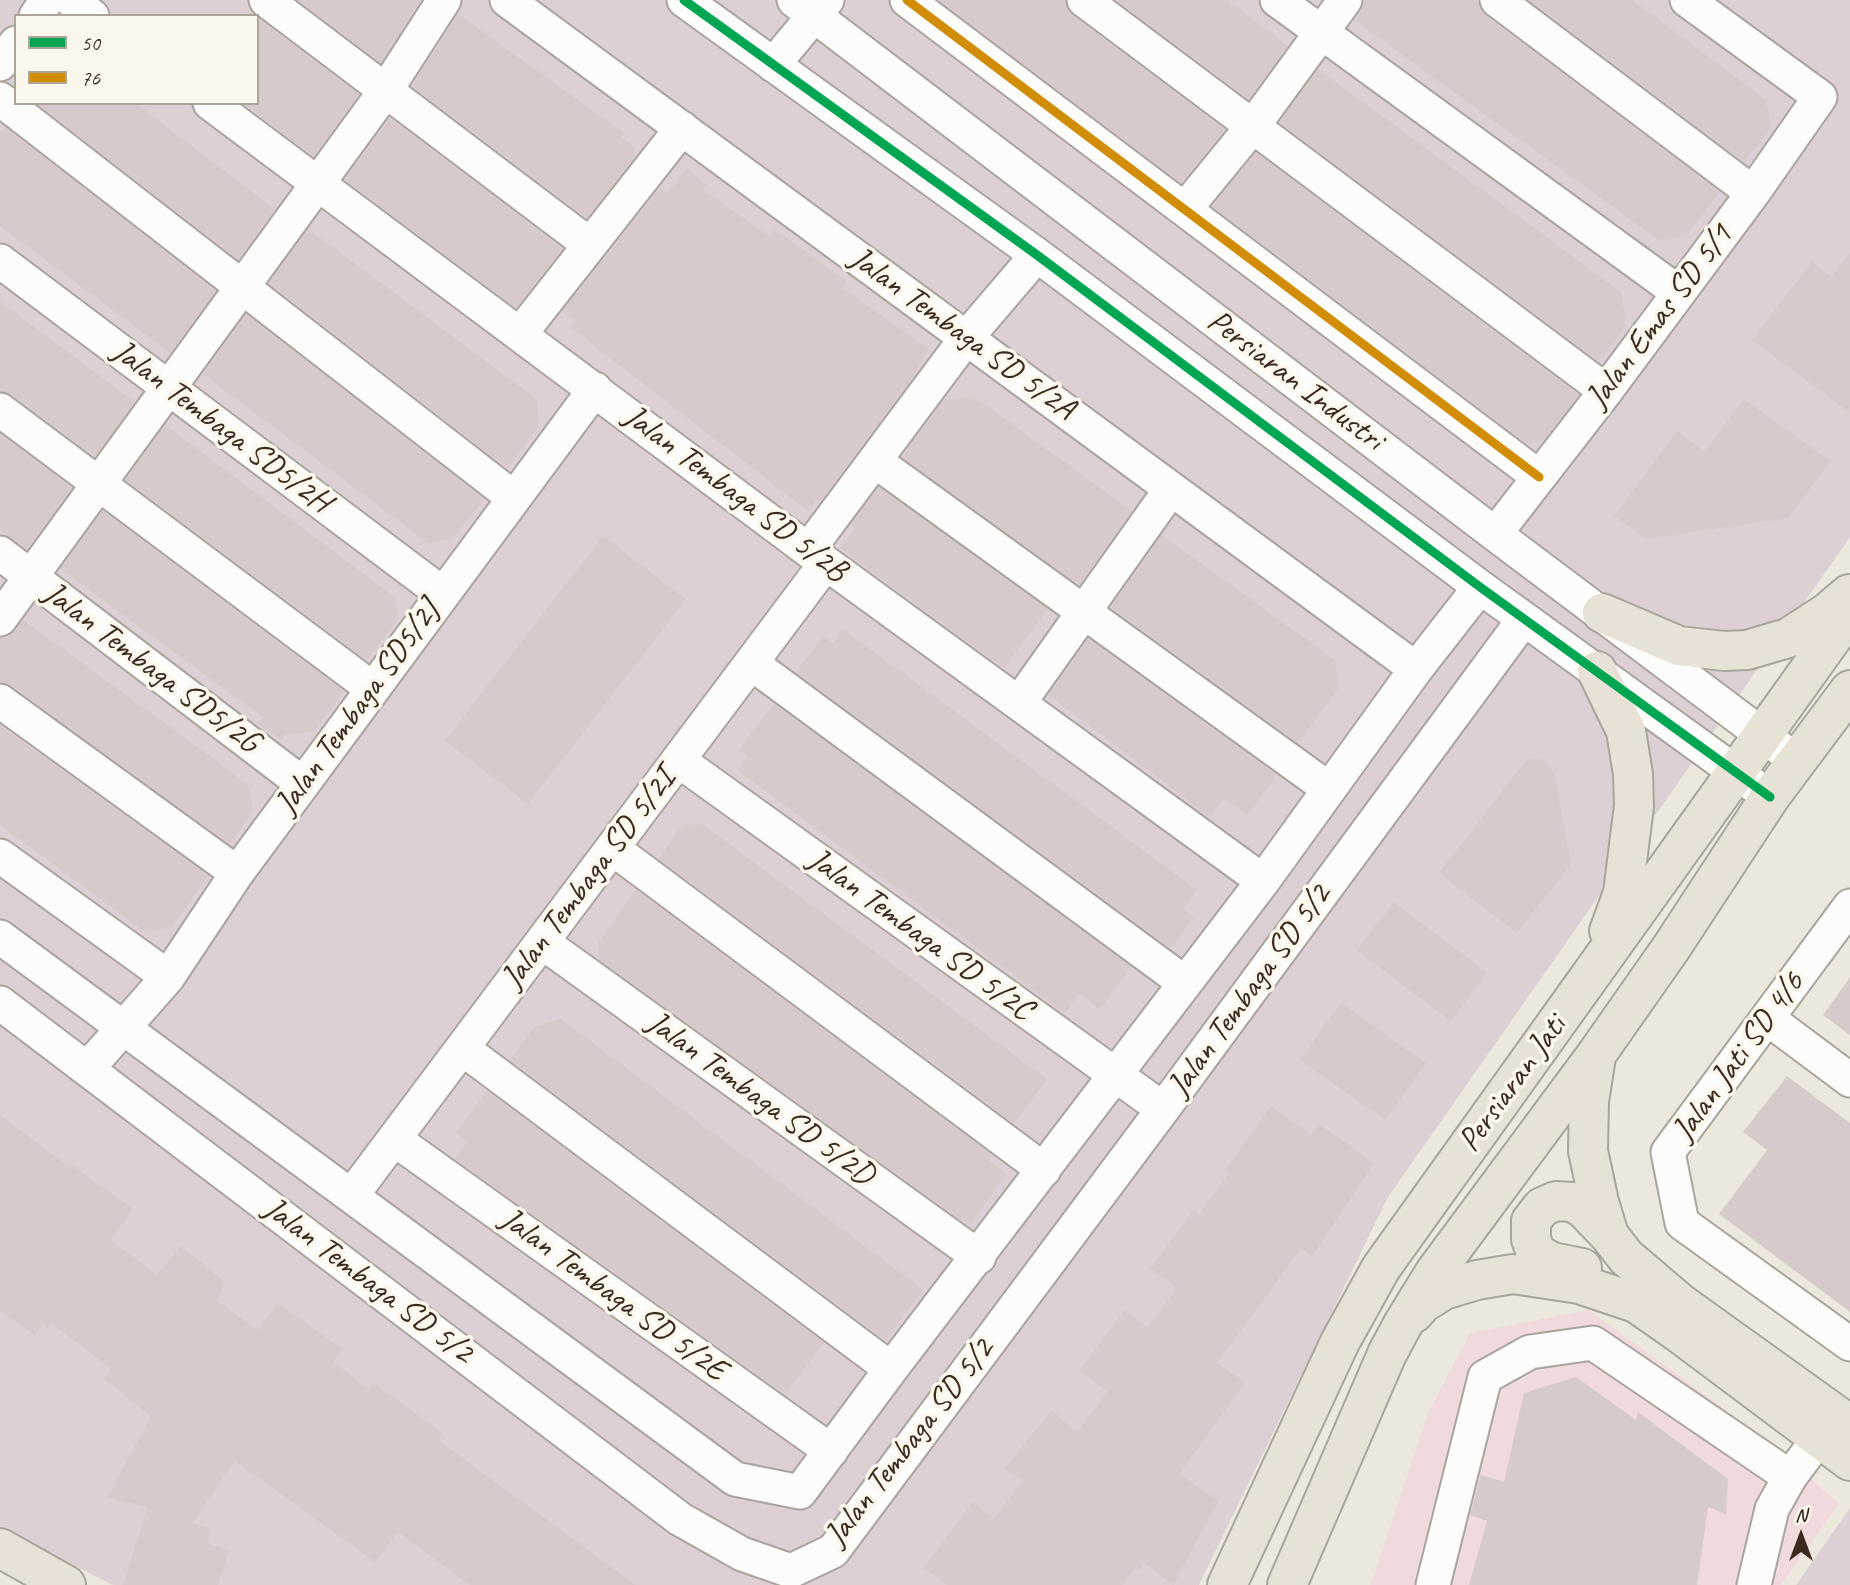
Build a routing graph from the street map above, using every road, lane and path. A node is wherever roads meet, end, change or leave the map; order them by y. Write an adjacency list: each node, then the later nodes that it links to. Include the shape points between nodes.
1 (71, 0): 13 (street)
2 (266, 0): 18 (street)
3 (444, 0): 18 (street)
4 (507, 0): 22 (street, Jalan Tembaga SD 5/2A)
5 (684, 0): 17 (street, Persiaran Industri)
6 (908, 0): 25 (street)
7 (1084, 0): 21 (street)
8 (1277, 0): 14 (street)
9 (1345, 0): 14 (street)
10 (1497, 0): 24 (street)
11 (1687, 0): 24 (street, Jalan Emas SD 5/1, via 1820,96)
12 (812, 5): 17 (street); 42 (street, Persiaran Industri)
13 (89, 14)
14 (1321, 32): 21 (street); 30 (street)
15 (14, 46): 16 (street)
16 (0, 64)
17 (773, 65): 27 (street, Persiaran Industri)
18 (386, 90): 23 (street); 26 (street)
19 (0, 99): 29 (street)
20 (213, 105): 23 (street, Jalan Tembaga SD 5/2B)
21 (1252, 126): 25 (street); 35 (street)
22 (681, 128): 26 (street); 32 (street, Jalan Tembaga SD 5/2A)
23 (317, 183): 29 (street); 31 (street, Jalan Tembaga SD 5/2B)
24 (1753, 193): 30 (street, Jalan Emas SD 5/1)
25 (1185, 209): 38 (street)
26 (590, 245): 31 (street)
27 (1038, 255): 32 (street, Jalan Tembaga SD 5/2I); 46 (street, Persiaran Industri)
28 (0, 261): 33 (street, Jalan Tembaga SD5/2H)
29 (241, 286): 33 (street); 41 (street)
30 (1678, 292): 35 (street, Jalan Emas SD 5/1)
31 (520, 334): 34 (street, Jalan Tembaga SD 5/2B)
32 (967, 337): 37 (street, Jalan Tembaga SD 5/2I); 40 (street, Jalan Tembaga SD 5/2A)
33 (169, 388): 39 (street); 48 (street, Jalan Tembaga SD5/2H)
34 (595, 389): 41 (street, Jalan Tembaga SD5/2J); 44 (street, Jalan Tembaga SD 5/2B)
35 (1606, 391): 38 (street, Jalan Emas SD 5/1)
36 (0, 410): 39 (street)
37 (875, 461): 44 (street, Jalan Tembaga SD 5/2I); 49 (street)
38 (1539, 477): 42 (street, Jalan Emas SD 5/1)
39 (97, 483): 45 (street); 57 (street)
40 (1171, 489): 49 (street); 55 (street, Jalan Tembaga SD 5/2A)
41 (514, 498): 48 (street, Jalan Tembaga SD5/2J)
42 (1495, 534): 50 (street, Persiaran Industri)
43 (0, 552): 45 (street, Jalan Tembaga SD5/2G)
44 (817, 556): 54 (street, Jalan Tembaga SD 5/2I); 60 (street, Jalan Tembaga SD 5/2B)
45 (31, 576): 52 (street); 65 (street, Jalan Tembaga SD5/2G)
46 (1480, 587): 53 (street, Persiaran Industri); 55 (street, Jalan Tembaga SD 5/2)
47 (1850, 593): 50 (main road, via 1788,638 1747,650 1679,646)
48 (443, 594): 57 (street, Jalan Tembaga SD5/2J)
49 (1083, 613): 60 (street); 66 (street)
50 (1602, 613): 61 (street, Persiaran Industri)
51 (1850, 613): 61 (main road, Persiaran Jati)
52 (0, 618)
53 (1524, 619): 56 (street, Persiaran Industri); 86 (street, Jalan Tembaga SD 5/2)
54 (751, 663): 62 (street, Jalan Tembaga SD 5/2I); 77 (street)
55 (1416, 669): 66 (street, Jalan Tembaga SD 5/2)
56 (1597, 671): 64 (street, Persiaran Industri); 75 (main road, via 1626,732 1634,806 1623,893)
57 (373, 689): 65 (street, Jalan Tembaga SD5/2J)
58 (1850, 690): 63 (main road, Persiaran Jati)
59 (0, 701): 70 (street)
60 (1019, 703): 71 (street, Jalan Tembaga SD 5/2B)
61 (1763, 734): 63 (street, Persiaran Industri); 64 (main road, Persiaran Jati)
62 (678, 760): 68 (street, Jalan Tembaga SD 5/2I); 84 (street, Jalan Tembaga SD 5/2C)
63 (1797, 761): 67 (main road, Persiaran Jati)
64 (1735, 771): 67 (street, Persiaran Industri); 75 (main road, Persiaran Jati)
65 (303, 784): 70 (street, Jalan Tembaga SD5/2J)
66 (1329, 789): 71 (street, Jalan Tembaga SD 5/2)
67 (1770, 797): 82 (main road, Persiaran Jati)
68 (612, 848): 74 (street, Jalan Tembaga SD 5/2I); 88 (street)
69 (0, 856): 76 (street)
70 (237, 873): 76 (street, Jalan Tembaga SD5/2J)
71 (1263, 881): 77 (street, Jalan Tembaga SD 5/2)
72 (1850, 906): 79 (street, Jalan Jati SD 4/6)
73 (0, 937): 80 (street, Jalan Tembaga SD 5/2)
74 (542, 942): 81 (street, Jalan Tembaga SD 5/2I); 91 (street, Jalan Tembaga SD 5/2D)
75 (1593, 972): 103 (main road, Persiaran Jati, via 1381,1268 1340,1342)
76 (168, 977): 80 (street, Jalan Tembaga SD5/2J)
77 (1185, 984): 84 (street, Jalan Tembaga SD 5/2)
78 (0, 1003): 83 (street, Jalan Tembaga SD 5/2)
79 (1767, 1018): 85 (street); 94 (street, Jalan Jati SD 4/6, via 1668,1152 1682,1223)
80 (122, 1027): 83 (street, Jalan Tembaga SD5/2J); 89 (street, Jalan Tembaga SD 5/2)
81 (463, 1048): 87 (street, Jalan Tembaga SD 5/2I); 95 (street)
82 (1596, 1055): 90 (main road, via 1588,1151); 93 (main road, Persiaran Jati, via 1435,1272)
83 (88, 1068): 101 (street, Jalan Tembaga SD 5/2, via 680,1518 742,1554)
84 (1115, 1076): 86 (street, Jalan Tembaga SD 5/2C); 88 (street, Jalan Tembaga SD 5/2)
85 (1850, 1080)
86 (1163, 1110): 101 (street, Jalan Tembaga SD 5/2, via 833,1551)
87 (394, 1139): 89 (street, Jalan Tembaga SD 5/2I); 97 (street, Jalan Tembaga SD 5/2E)
88 (1044, 1170): 91 (street, Jalan Tembaga SD 5/2)
89 (352, 1195): 97 (street, Jalan Tembaga SD 5/2, via 735,1479 800,1492)
90 (1609, 1234): 92 (main road, via 1573,1202 1556,1201 1542,1207 1531,1221 1536,1253 1602,1276); 96 (main road, via 1626,1257)
91 (979, 1257): 95 (street, Jalan Tembaga SD 5/2)
92 (1636, 1303): 93 (main road, via 1579,1283 1513,1274 1444,1290); 96 (main road)
93 (1403, 1324): 104 (main road, Persiaran Jati)
94 (1850, 1344)
95 (891, 1369): 97 (street, Jalan Tembaga SD 5/2)
96 (1834, 1432): 98 (main road); 99 (street)
97 (831, 1451)
98 (1850, 1461)
99 (1790, 1477): 105 (street, via 1593,1343 1530,1352 1485,1377); 106 (street, via 1772,1509)
100 (0, 1548): 102 (main road)
101 (801, 1578)
102 (66, 1585)
103 (1227, 1585)
104 (1287, 1585)
105 (1433, 1585)
106 (1754, 1585)

